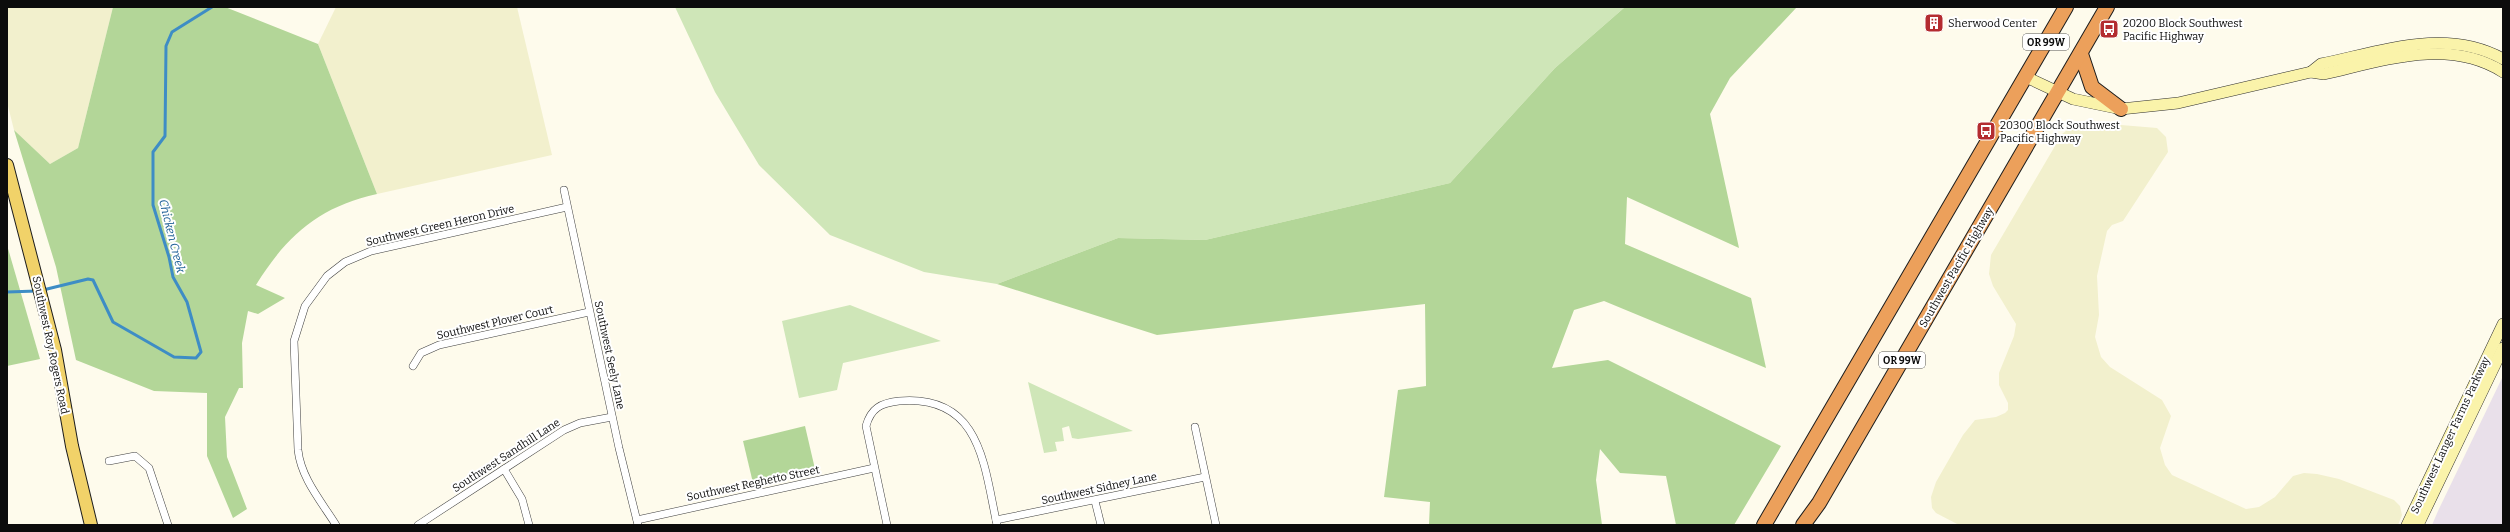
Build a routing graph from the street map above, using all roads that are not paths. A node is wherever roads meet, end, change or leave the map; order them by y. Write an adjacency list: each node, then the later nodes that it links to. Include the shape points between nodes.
1 (2066, 7): 7 (highway, OR 99W)
2 (2107, 7): 3 (highway, Southwest Pacific Highway / OR 99W)
3 (2081, 54): 8 (highway, Southwest Pacific Highway / OR 99W); 9 (highway, via 2092,87)
4 (2503, 59): 5 (street, via 2464,45 2426,43 2320,64)
5 (2311, 72): 6 (street, via 2324,74 2432,53 2472,58); 9 (street, via 2178,103)
6 (2503, 72)
7 (2026, 77): 8 (street); 34 (highway, OR 99W)
8 (2058, 93): 9 (street, via 2089,104); 35 (highway, Southwest Pacific Highway / OR 99W, via 1819,503)
9 (2121, 109)
10 (7, 165): 26 (main road, Southwest Roy Rogers Road, via 45,311)
11 (564, 190): 12 (street, Southwest Seely Lane)
12 (567, 207): 13 (street, Southwest Seely Lane); 28 (street, Southwest Green Heron Drive, via 362,254 339,266 314,292 302,312 294,341 299,456 306,478)
13 (589, 312): 16 (street, Southwest Plover Court, via 439,344 421,353); 17 (street, Southwest Seely Lane)
14 (2503, 324): 36 (street, Southwest Langer Farms Parkway)
15 (2503, 348): 37 (street, Southwest Langer Farms Parkway)
16 (413, 366)
17 (612, 417): 21 (street, Southwest Sandhill Lane, via 571,426); 24 (street, Southwest Seely Lane)
18 (1195, 427): 22 (street)
19 (109, 461): 27 (street, via 135,456 149,468)
20 (874, 468): 24 (street, Southwest Reghetto Street); 25 (street, via 866,426 869,414 878,406 896,402 914,400 933,403 961,419 977,442); 31 (street)
21 (504, 469): 29 (street, Southwest Sandhill Lane); 30 (street, via 522,499)
22 (1205, 477): 23 (street, Southwest Sidney Lane); 33 (street)
23 (1095, 501): 25 (street, Southwest Sidney Lane); 32 (street)
24 (637, 522)
25 (997, 522)
26 (91, 525)
27 (168, 525)
28 (336, 525)
29 (418, 525)
30 (529, 525)
31 (887, 525)
32 (1101, 525)
33 (1216, 525)
34 (1764, 525)
35 (1803, 525)
36 (2408, 525)
37 (2418, 525)

